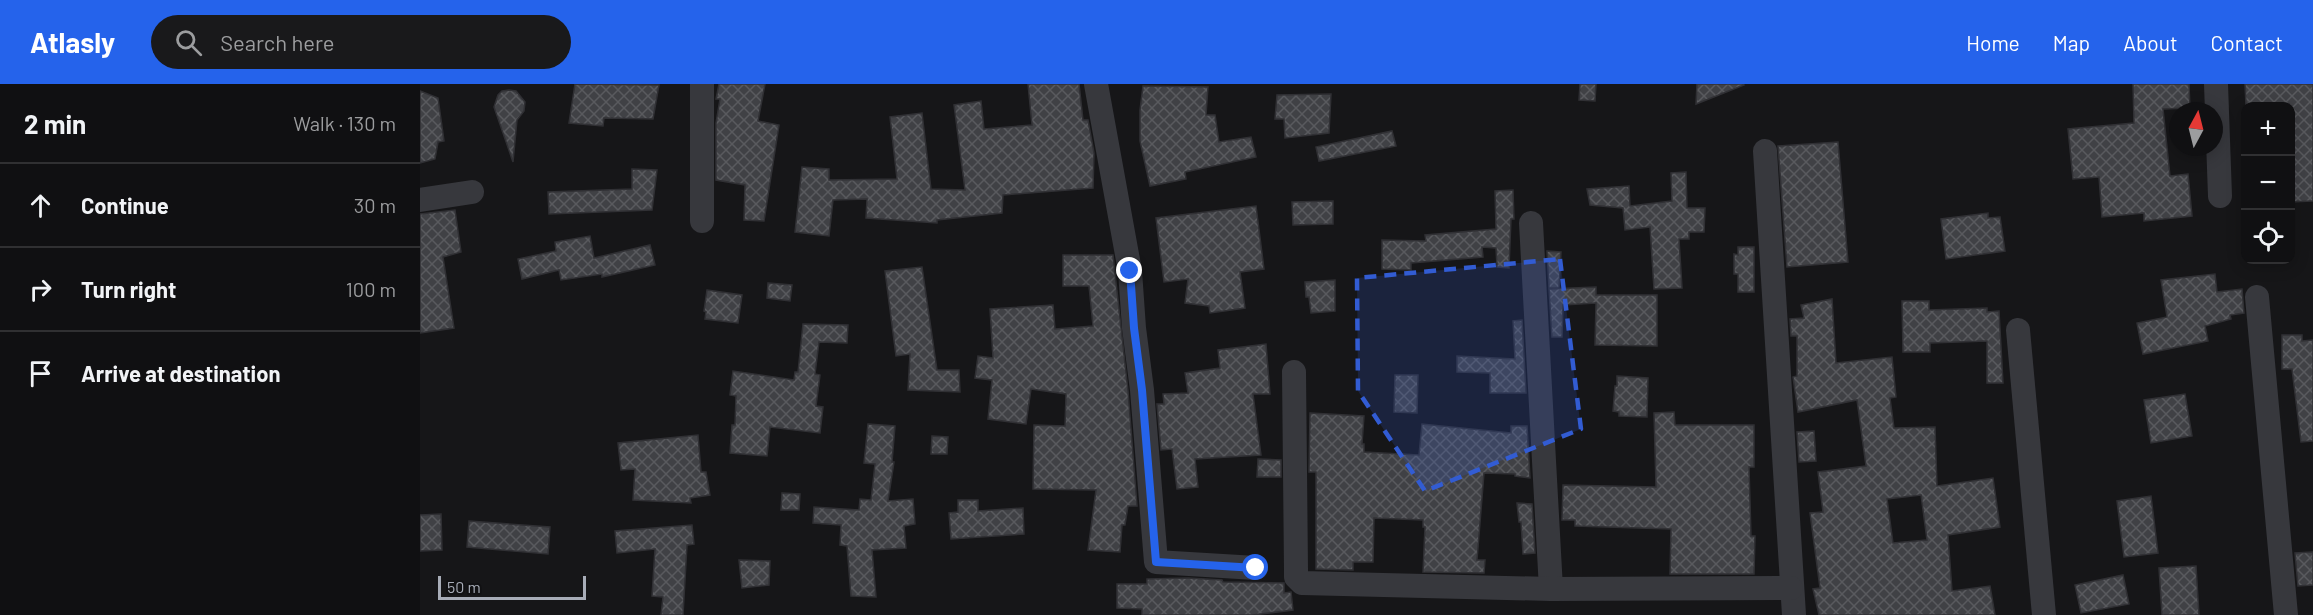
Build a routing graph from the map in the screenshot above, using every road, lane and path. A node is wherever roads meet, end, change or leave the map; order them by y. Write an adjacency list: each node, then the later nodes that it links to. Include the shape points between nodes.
1 (702, 84): 8 (street)
2 (1096, 84): 13 (street, via 1130,271 1156,562)
3 (2216, 84): 6 (street)
4 (1765, 151): 14 (street)
5 (472, 192): 7 (street)
6 (2220, 196)
7 (420, 200)
8 (702, 221)
9 (1531, 223): 15 (street)
10 (2257, 297): 18 (street)
11 (2018, 330): 17 (street)
12 (1294, 372): 15 (street, via 1296,577 1302,583)
13 (1256, 568)
14 (1791, 588): 15 (street); 16 (street)
15 (1551, 589)
16 (1794, 615)
17 (2044, 615)
18 (2286, 615)

